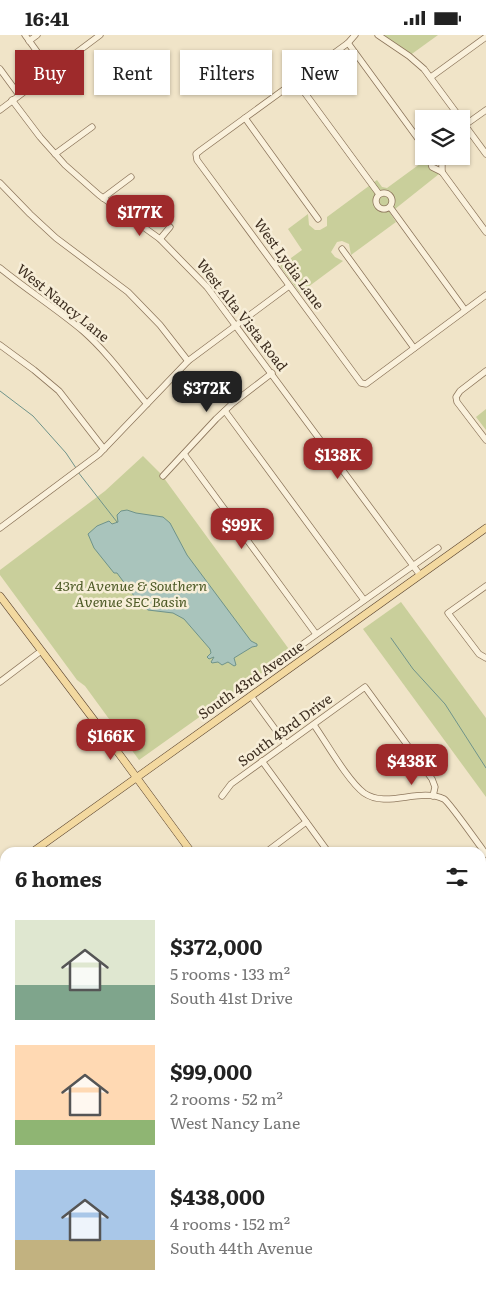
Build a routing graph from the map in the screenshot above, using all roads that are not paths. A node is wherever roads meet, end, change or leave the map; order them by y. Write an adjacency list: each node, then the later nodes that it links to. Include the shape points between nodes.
1 (25, 35): 7 (street)
2 (37, 35): 7 (street)
3 (100, 35): 10 (street)
4 (355, 35): 8 (street)
5 (378, 35): 13 (street, via 409,56)
6 (486, 37): 13 (street)
7 (29, 41): 9 (street)
8 (348, 43): 11 (street); 26 (street)
9 (36, 50)
10 (80, 50)
11 (338, 50)
12 (0, 69): 14 (street)
13 (431, 77): 20 (street)
14 (15, 90)
15 (282, 91): 23 (street)
16 (19, 95): 18 (street)
17 (306, 95): 34 (street)
18 (12, 100): 19 (street); 27 (street, West Alta Vista Road)
19 (0, 110)
20 (454, 110)
21 (486, 110): 22 (street)
22 (470, 117)
23 (245, 118): 37 (street); 43 (street, West Lydia Lane, via 196,154 197,160)
24 (92, 127): 27 (street)
25 (470, 132): 28 (street)
26 (415, 135)
27 (55, 154): 35 (street, West Alta Vista Road)
28 (486, 154)
29 (432, 165): 31 (street)
30 (442, 165): 31 (street)
31 (442, 172): 39 (street)
32 (131, 177): 35 (street)
33 (0, 183): 49 (street, via 56,238 128,291)
34 (379, 194): 36 (street, via 391,195); 36 (street, via 378,206)
35 (103, 198): 40 (street, West Alta Vista Road)
36 (390, 207): 45 (street)
37 (318, 219)
38 (170, 227): 40 (street)
39 (486, 232)
40 (160, 239): 46 (street, West Alta Vista Road, via 208,287)
41 (342, 249): 48 (street)
42 (0, 268): 52 (street, West Nancy Lane, via 82,331 123,373)
43 (289, 286): 46 (street); 48 (street, West Lydia Lane, via 361,383 366,384)
44 (486, 295): 45 (street)
45 (465, 310): 48 (street)
46 (236, 324): 49 (street); 51 (street, West Alta Vista Road)
47 (0, 345): 55 (street, via 59,391)
48 (414, 348)
49 (188, 361): 52 (street)
50 (486, 371): 54 (street, via 456,397)
51 (272, 373): 53 (street); 61 (street, West Alta Vista Road)
52 (147, 404): 55 (street)
53 (225, 411): 56 (street); 65 (street)
54 (486, 440)
55 (104, 449): 58 (street)
56 (184, 454): 57 (street); 66 (street)
57 (164, 476)
58 (0, 528)
59 (486, 528): 62 (main road, South 43rd Avenue)
60 (438, 548): 61 (street, South 43rd Avenue)
61 (413, 565): 62 (street, West Alta Vista Road); 65 (street, South 43rd Avenue)
62 (420, 575): 71 (main road, South 43rd Avenue)
63 (486, 586): 69 (street, via 448,613 478,654)
64 (0, 596): 67 (main road)
65 (364, 600): 66 (street, South 43rd Avenue)
66 (316, 634): 68 (street, South 43rd Avenue)
67 (41, 651): 70 (street); 75 (main road)
68 (293, 651)
69 (486, 658)
70 (0, 682)
71 (251, 696): 73 (street); 75 (main road, South 43rd Avenue)
72 (314, 725): 73 (street, South 43rd Drive); 77 (street, via 354,784 365,794 385,799); 77 (street, South 43rd Drive, via 365,687 432,779 435,787)
73 (286, 744): 74 (street, South 43rd Drive)
74 (262, 761): 76 (street, South 43rd Drive, via 231,784); 78 (street)
75 (136, 776): 79 (main road, South 43rd Avenue); 80 (main road)
76 (222, 796)
77 (433, 796): 83 (street, via 446,800)
78 (306, 822): 81 (street); 82 (street)
79 (39, 847)
80 (188, 847)
81 (273, 847)
82 (325, 847)
83 (481, 847)

